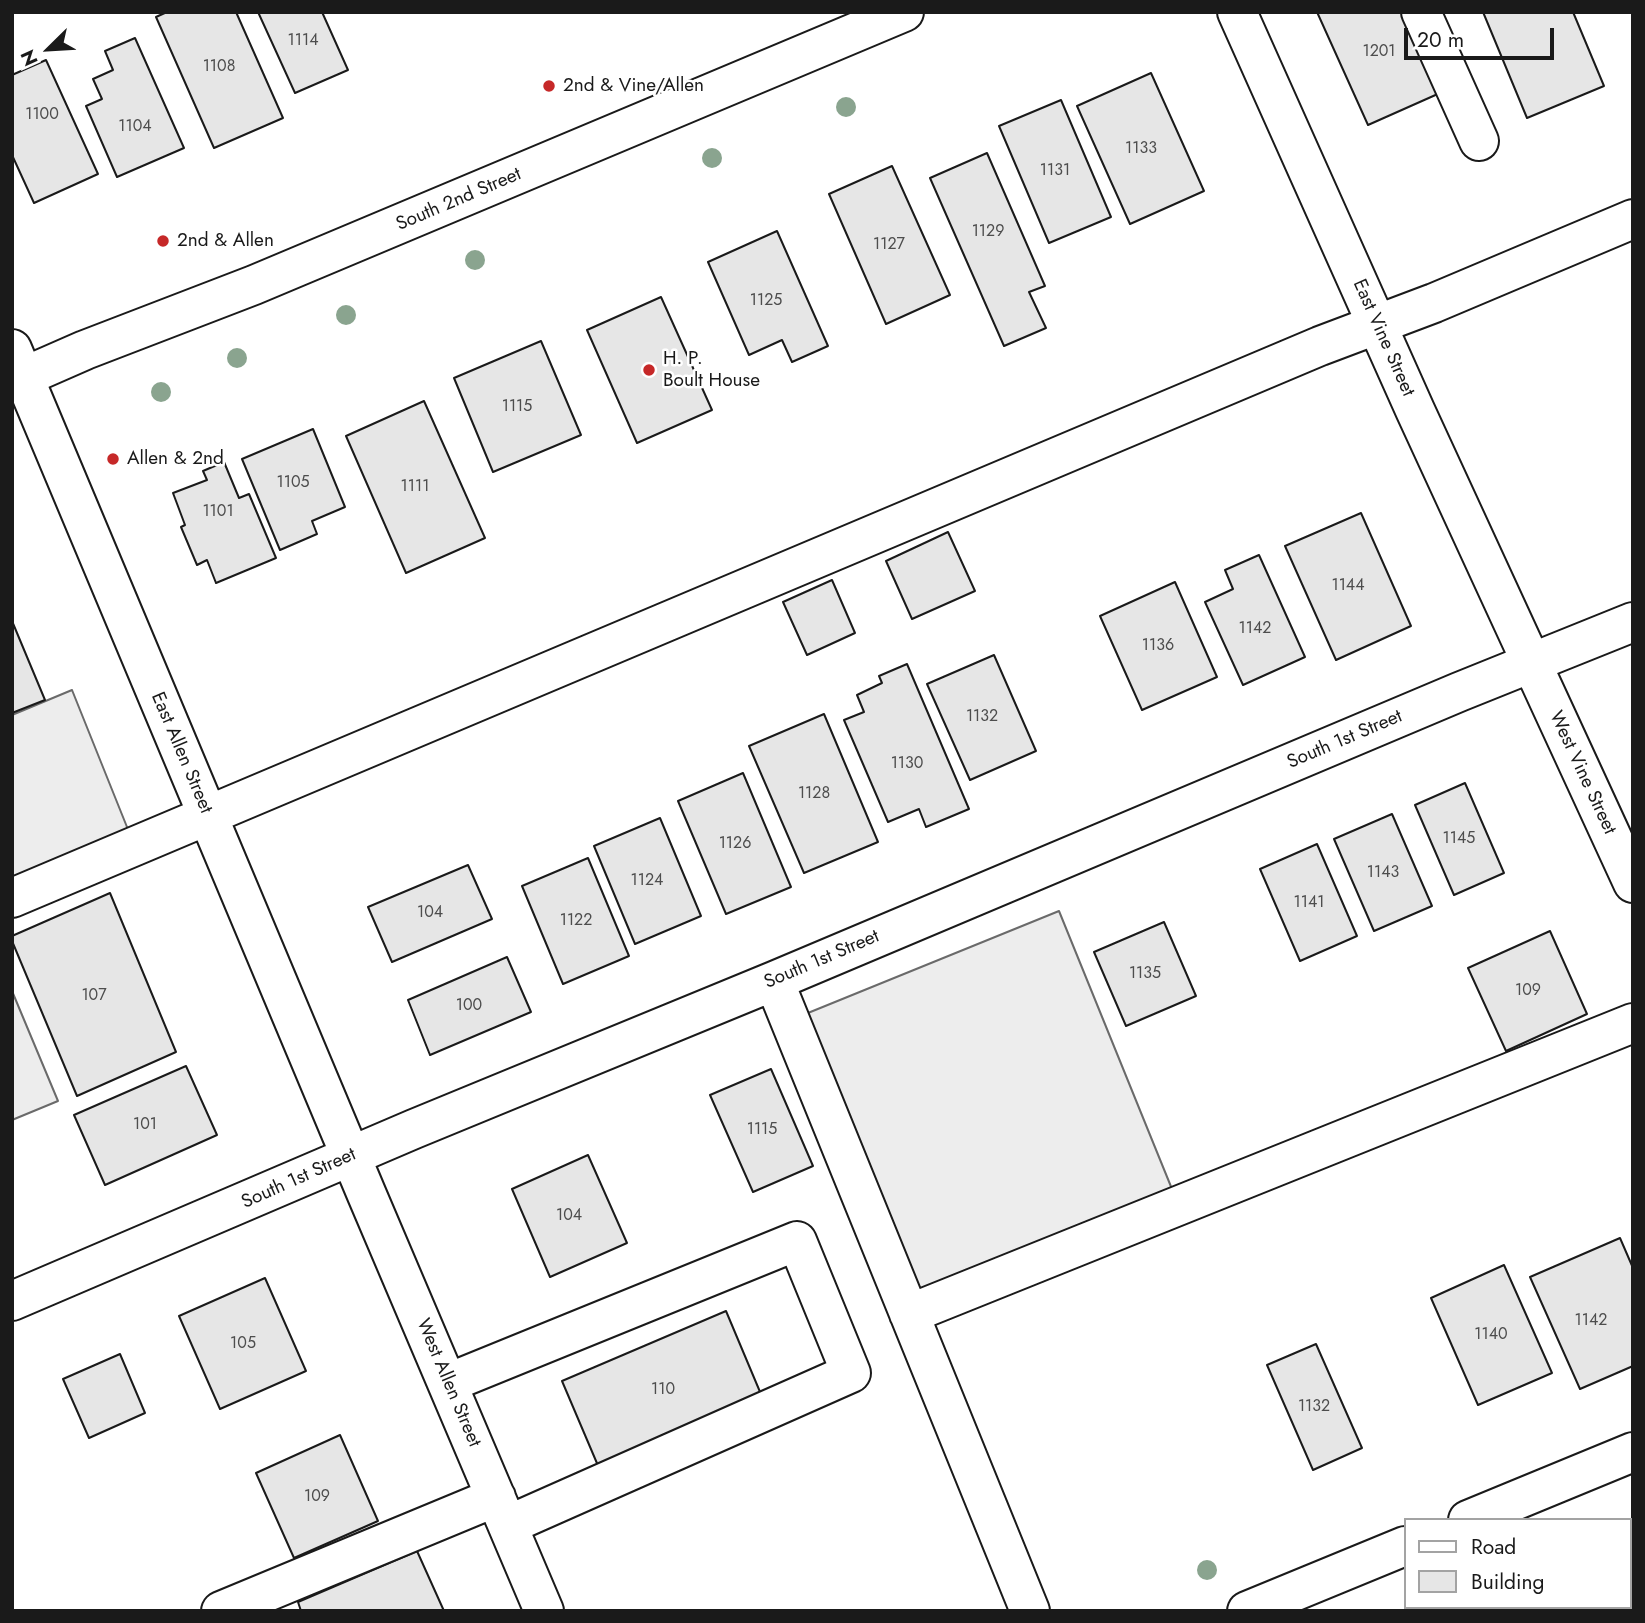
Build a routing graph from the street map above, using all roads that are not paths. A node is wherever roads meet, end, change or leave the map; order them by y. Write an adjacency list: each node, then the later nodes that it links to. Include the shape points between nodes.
1 (904, 12): 7 (street, South 2nd Street, via 254,285 85,350)
2 (1237, 12): 6 (street, East Vine Street)
3 (1421, 12): 4 (street)
4 (1479, 141)
5 (1633, 219): 6 (street)
6 (1377, 324): 9 (street, East Vine Street); 10 (street)
7 (16, 369): 10 (street, East Allen Street)
8 (1633, 622): 9 (street, South 1st Street)
9 (1531, 663): 11 (street, West Vine Street); 13 (street, South 1st Street)
10 (207, 816): 12 (street); 15 (street, East Allen Street)
11 (1633, 883)
12 (12, 898)
13 (774, 981): 15 (street, South 1st Street); 17 (street)
14 (1633, 1023): 17 (street)
15 (351, 1156): 16 (street, South 1st Street); 18 (street, West Allen Street)
16 (12, 1301)
17 (909, 1314): 25 (street)
18 (448, 1383): 20 (street, West Allen Street); 20 (street, via 797,1241 850,1373)
19 (1633, 1452): 21 (street)
20 (502, 1511): 23 (street); 24 (street, West Allen Street)
21 (1473, 1518)
22 (1404, 1546): 26 (street)
23 (221, 1611)
24 (544, 1611)
25 (1030, 1611)
26 (1247, 1611)

